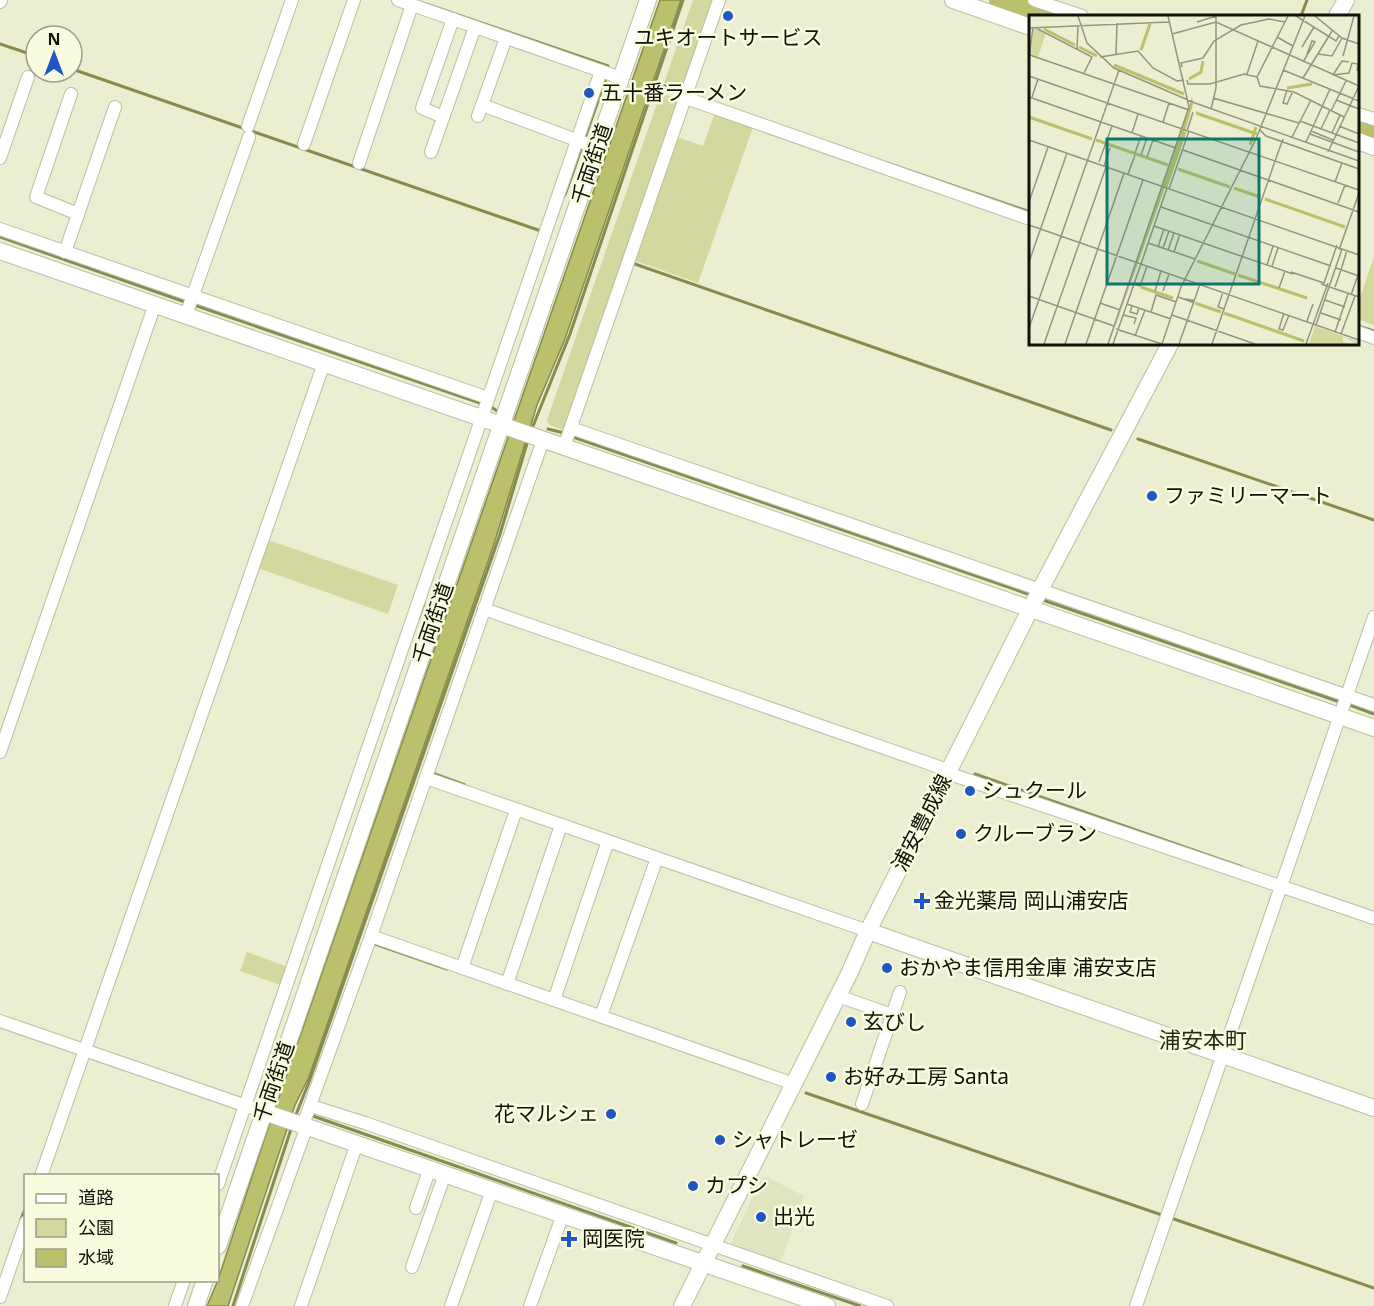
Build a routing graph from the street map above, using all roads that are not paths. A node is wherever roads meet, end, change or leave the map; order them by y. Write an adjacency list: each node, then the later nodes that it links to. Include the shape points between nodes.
1 (292, 0): 38 (street)
2 (354, 0): 27 (street)
3 (398, 0): 9 (street)
4 (648, 0): 17 (street, 千両街道)
5 (719, 0): 20 (street)
6 (953, 0): 14 (street)
7 (1034, 0): 10 (street)
8 (1346, 0): 11 (street)
9 (412, 5): 12 (street); 31 (street)
10 (1079, 15)
11 (1338, 15)
12 (453, 19): 13 (street); 23 (street, via 423,108)
13 (475, 27): 15 (street); 23 (street)
14 (1029, 27)
15 (506, 38): 16 (street); 26 (street, via 480,110)
16 (601, 71): 17 (street); 26 (street)
17 (621, 78): 26 (street, 千両街道)
18 (26, 84): 30 (street)
19 (71, 94): 32 (street, via 36,197)
20 (687, 95): 33 (street); 45 (street)
21 (115, 107): 32 (street)
22 (1359, 114): 24 (street)
23 (443, 117): 29 (street)
24 (1374, 119)
25 (1359, 141): 28 (street)
26 (585, 143): 43 (street, via 546,233); 44 (street, 千両街道)
27 (304, 144)
28 (1374, 147)
29 (431, 152)
30 (0, 158)
31 (358, 163)
32 (78, 214): 36 (street)
33 (1029, 219)
34 (0, 229): 36 (street)
35 (0, 251): 37 (street)
36 (65, 252): 38 (street)
37 (155, 304): 38 (street); 54 (street)
38 (190, 304): 42 (street); 43 (street)
39 (1359, 332): 40 (street)
40 (1374, 338)
41 (1169, 345): 48 (street, 浦安豊成線)
42 (324, 363): 43 (street); 76 (street)
43 (485, 407): 44 (street); 47 (street)
44 (506, 427): 46 (street); 47 (street, 千両街道)
45 (568, 436): 46 (street); 48 (street)
46 (538, 438): 49 (street)
47 (433, 585): 62 (street, 千両街道)
48 (1036, 598): 51 (street); 55 (street, 浦安豊成線)
49 (484, 609): 55 (street); 56 (street)
50 (1374, 617): 51 (street)
51 (1343, 705): 52 (street); 53 (street); 61 (street)
52 (1374, 705)
53 (1374, 728)
54 (0, 752)
55 (948, 771): 61 (street); 64 (street, 浦安豊成線)
56 (426, 778): 57 (street); 65 (street)
57 (516, 810): 58 (street); 68 (street)
58 (561, 825): 59 (street); 69 (street)
59 (608, 841): 60 (street); 72 (street)
60 (657, 858): 64 (street); 74 (street)
61 (1281, 886): 63 (street); 78 (street)
62 (326, 892): 66 (street); 67 (street, 千両街道)
63 (1374, 918)
64 (868, 931): 71 (street, 浦安豊成線); 78 (street)
65 (371, 936): 68 (street); 83 (street)
66 (299, 947): 67 (street); 77 (street)
67 (319, 954): 79 (street, 千両街道)
68 (462, 968): 69 (street)
69 (507, 984): 72 (street)
70 (900, 992): 73 (street)
71 (838, 996): 73 (street); 80 (street, 浦安豊成線)
72 (554, 1000): 74 (street)
73 (892, 1015): 81 (street)
74 (601, 1016): 80 (street)
75 (0, 1021): 76 (street)
76 (81, 1049): 82 (street); 89 (street)
77 (263, 1050): 79 (street); 82 (street)
78 (1223, 1055): 84 (street); 114 (street)
79 (283, 1057): 85 (street, 千両街道)
80 (794, 1084): 97 (street, 浦安豊成線)
81 (862, 1104)
82 (245, 1105): 85 (street); 90 (street)
83 (311, 1106): 86 (street); 91 (street, via 365,1123)
84 (1374, 1108)
85 (268, 1113): 86 (street); 96 (street, 千両街道)
86 (302, 1124): 87 (street); 107 (street)
87 (357, 1143): 88 (street); 108 (street)
88 (438, 1171): 92 (street); 93 (street); 99 (street)
89 (42, 1174)
90 (219, 1181)
91 (521, 1189): 92 (street); 94 (street); 97 (street)
92 (492, 1190): 109 (street)
93 (417, 1208)
94 (562, 1214): 98 (street); 110 (street)
95 (24, 1228): 103 (street)
96 (219, 1243)
97 (712, 1244): 98 (street, 浦安豊成線); 102 (street)
98 (702, 1262): 102 (street); 111 (street, 浦安豊成線)
99 (412, 1267)
100 (184, 1282): 105 (street)
101 (205, 1282): 106 (street)
102 (793, 1283): 104 (street); 112 (street)
103 (0, 1297)
104 (870, 1303): 113 (street)
105 (175, 1306)
106 (196, 1306)
107 (243, 1306)
108 (301, 1306)
109 (451, 1306)
110 (530, 1306)
111 (682, 1306)
112 (827, 1306)
113 (887, 1306)
114 (1136, 1306)

